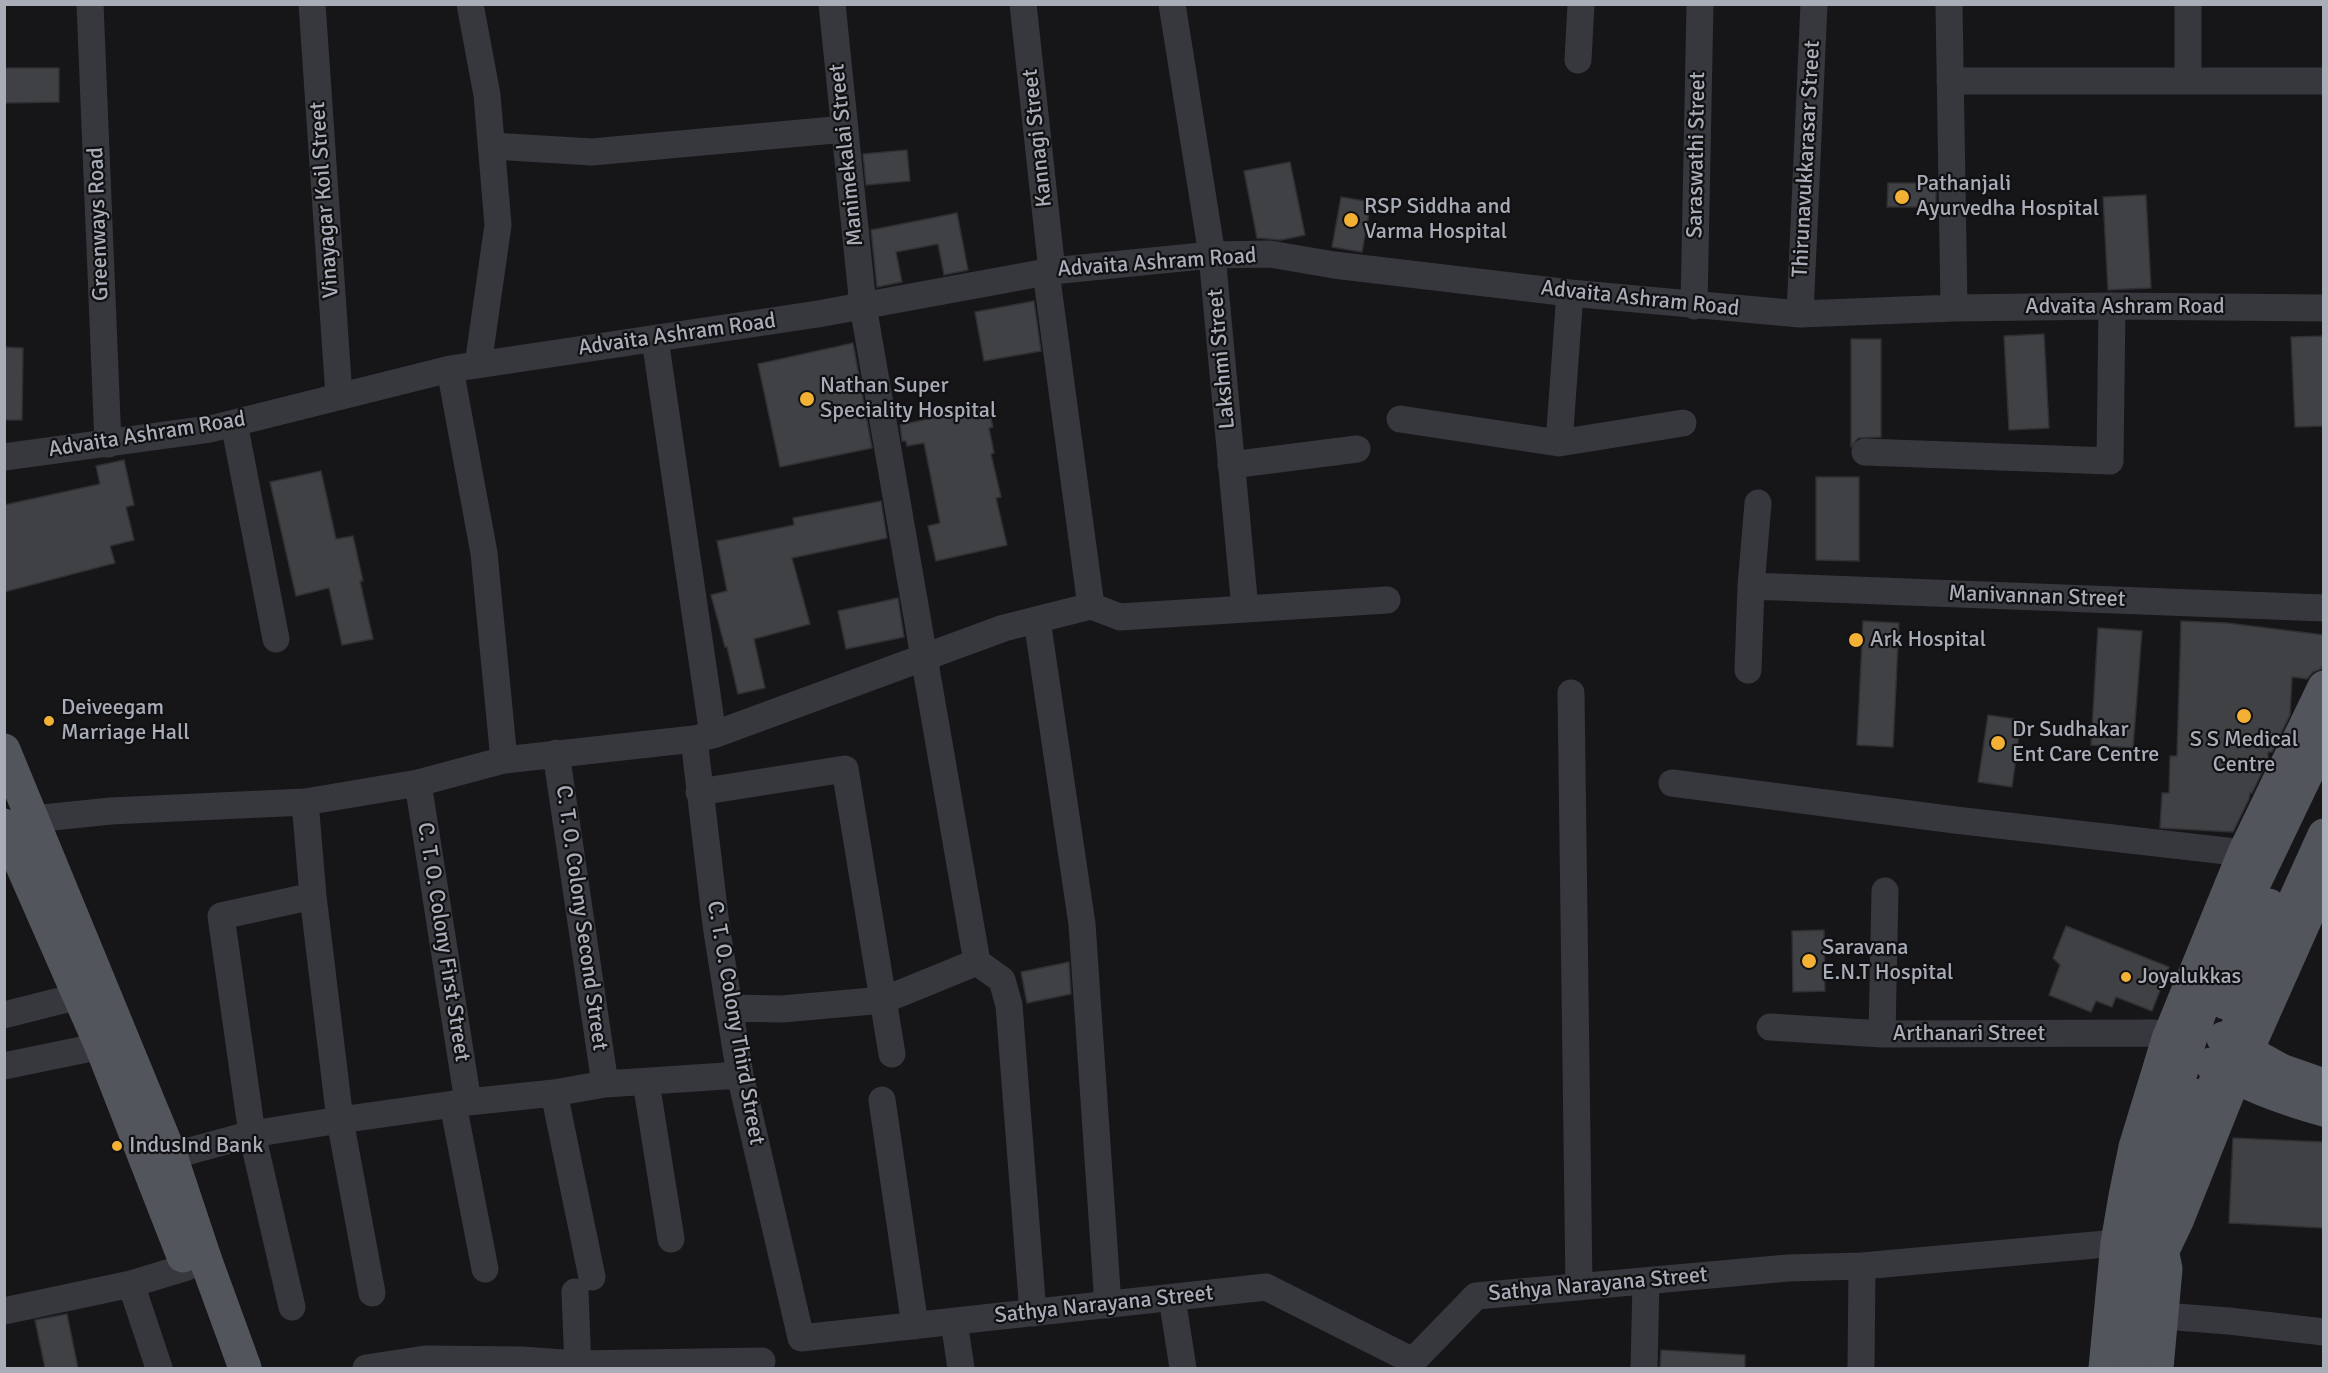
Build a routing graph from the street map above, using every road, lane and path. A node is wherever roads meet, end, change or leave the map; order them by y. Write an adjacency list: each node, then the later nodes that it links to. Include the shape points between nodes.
1 (90, 4): 35 (street, Greenways Road)
2 (312, 4): 30 (street, Vinayagar Koil Street)
3 (470, 4): 17 (street)
4 (832, 4): 16 (street, Manimekalai Street)
5 (1023, 4): 19 (street, Kannagi Street)
6 (1172, 4): 18 (street, Lakshmi Street)
7 (1581, 4): 12 (street)
8 (1700, 4): 22 (street, Saraswathi Street)
9 (1814, 4): 26 (street, Thirunavukkarasar Street)
10 (1949, 4): 14 (street)
11 (2188, 4): 13 (street)
12 (1578, 60)
13 (2188, 80): 14 (street); 15 (street)
14 (1950, 81): 24 (street)
15 (2324, 81)
16 (845, 129): 17 (street, via 592,152); 21 (street, Manimekalai Street)
17 (492, 146): 28 (street, via 498,225)
18 (1212, 255): 19 (street, Advaita Ashram Road); 20 (street, Advaita Ashram Road, via 1270,254); 39 (street, Lakshmi Street)
19 (1049, 271): 21 (street, Advaita Ashram Road); 43 (street, Kannagi Street)
20 (1570, 293): 22 (street, Advaita Ashram Road); 34 (street)
21 (863, 306): 27 (street, Advaita Ashram Road); 48 (street, Manimekalai Street)
22 (1694, 306): 26 (street, Advaita Ashram Road)
23 (2112, 306): 24 (street, Advaita Ashram Road); 25 (street, Advaita Ashram Road); 37 (street, via 2110,461)
24 (1954, 308): 26 (street, Advaita Ashram Road)
25 (2324, 308)
26 (1800, 314)
27 (655, 339): 28 (street, Advaita Ashram Road); 52 (street, C. T. O. Colony Third Street)
28 (478, 365): 29 (street, Advaita Ashram Road)
29 (450, 369): 30 (street, Advaita Ashram Road); 56 (street, via 484,553)
30 (339, 396): 32 (street, Advaita Ashram Road)
31 (1400, 419): 34 (street)
32 (234, 423): 35 (street, Advaita Ashram Road); 47 (street)
33 (1683, 423): 34 (street)
34 (1559, 443)
35 (108, 444): 38 (street, Advaita Ashram Road)
36 (1358, 448): 39 (street)
37 (1865, 452)
38 (4, 457)
39 (1231, 465): 45 (street, Lakshmi Street)
40 (1758, 503): 41 (street)
41 (1751, 586): 44 (street, Manivannan Street); 49 (street)
42 (1387, 600): 45 (street)
43 (1091, 606): 45 (street, via 1120,616); 46 (street)
44 (2324, 608)
45 (1245, 609)
46 (1037, 620): 48 (street); 105 (street, via 1082,924)
47 (276, 639)
48 (923, 658): 52 (street); 70 (street, Manimekalai Street)
49 (1748, 670)
50 (2324, 687): 65 (main road)
51 (1571, 693): 102 (street)
52 (704, 737): 55 (street); 61 (street, C. T. O. Colony Third Street)
53 (2324, 738): 128 (main road, bridge, via 2223,949 2190,1040 2148,1206)
54 (4, 750): 63 (main road)
55 (556, 753): 56 (street); 85 (street, C. T. O. Colony Second Street)
56 (504, 760): 57 (street)
57 (418, 783): 62 (street); 89 (street, C. T. O. Colony First Street)
58 (1671, 783): 65 (street)
59 (4, 787): 120 (main road, via 167,1181)
60 (2324, 790): 99 (main road, bridge, via 2229,990 2162,1205)
61 (699, 792): 72 (street, via 845,770); 73 (street, C. T. O. Colony Third Street)
62 (305, 802): 63 (street, via 111,811); 68 (street)
63 (19, 822): 71 (main road); 93 (main road)
64 (2324, 835): 69 (main road)
65 (2244, 852): 74 (main road)
66 (2324, 877): 69 (street); 99 (main road, bridge)
67 (1885, 891): 77 (street)
68 (313, 896): 91 (street); 92 (street, via 221,916)
69 (2297, 896): 81 (main road)
70 (977, 962): 72 (street); 108 (street, via 1002,980 1009,1005)
71 (80, 996): 75 (street); 79 (main road)
72 (884, 1000): 73 (street, via 782,1009); 80 (street)
73 (730, 1008): 83 (street, C. T. O. Colony Third Street)
74 (2180, 1008): 78 (main road); 81 (main road)
75 (4, 1015)
76 (1770, 1027): 77 (street, Arthanari Street)
77 (1882, 1034): 78 (street, Arthanari Street, via 2154,1033)
78 (2168, 1038): 81 (main road); 95 (main road, via 2135,1147)
79 (101, 1046): 82 (street); 97 (main road)
80 (892, 1054)
81 (2225, 1056): 86 (main road); 90 (main road, via 2243,1082); 109 (main road, via 2167,1210 2160,1240 2166,1269)
82 (4, 1066)
83 (740, 1075): 84 (street); 113 (street, C. T. O. Colony Third Street)
84 (646, 1082): 85 (street); 94 (street)
85 (605, 1084): 87 (street)
86 (2324, 1084)
87 (554, 1093): 89 (street); 117 (street, via 584,1284)
88 (882, 1100): 111 (street)
89 (461, 1103): 91 (street); 98 (street, C. T. O. Colony First Street)
90 (2324, 1110)
91 (340, 1120): 92 (street); 103 (street)
92 (252, 1134): 93 (street); 106 (street)
93 (171, 1156): 121 (main road)
94 (671, 1239)
95 (2117, 1243): 96 (street, Sathya Narayana Street); 127 (main road)
96 (1862, 1266): 100 (street, Sathya Narayana Street, via 1788,1268); 126 (street)
97 (187, 1267): 101 (street); 119 (main road)
98 (485, 1269)
99 (2151, 1276): 129 (main road)
100 (1646, 1281): 102 (street, Sathya Narayana Street); 125 (street)
101 (130, 1284): 107 (street); 118 (street)
102 (1579, 1287): 116 (street, Sathya Narayana Street, via 1476,1296)
103 (372, 1293)
104 (1172, 1298): 105 (street, Sathya Narayana Street); 116 (street, Sathya Narayana Street, via 1266,1287); 124 (street)
105 (1108, 1305): 108 (street, Sathya Narayana Street)
106 (292, 1307)
107 (4, 1311)
108 (1034, 1313): 110 (street, Sathya Narayana Street)
109 (2163, 1316): 112 (street); 130 (main road)
110 (954, 1322): 111 (street, Sathya Narayana Street); 123 (street)
111 (915, 1326): 113 (street, Sathya Narayana Street)
112 (2324, 1332)
113 (801, 1338)
114 (762, 1361): 117 (street)
115 (521, 1364): 117 (street); 122 (street, via 425,1359)
116 (1413, 1365)
117 (578, 1366)
118 (159, 1368)
119 (221, 1368)
120 (232, 1368)
121 (245, 1368)
122 (366, 1368)
123 (961, 1368)
124 (1183, 1368)
125 (1644, 1368)
126 (1861, 1368)
127 (2105, 1368)
128 (2130, 1368)
129 (2144, 1368)
130 (2157, 1368)

